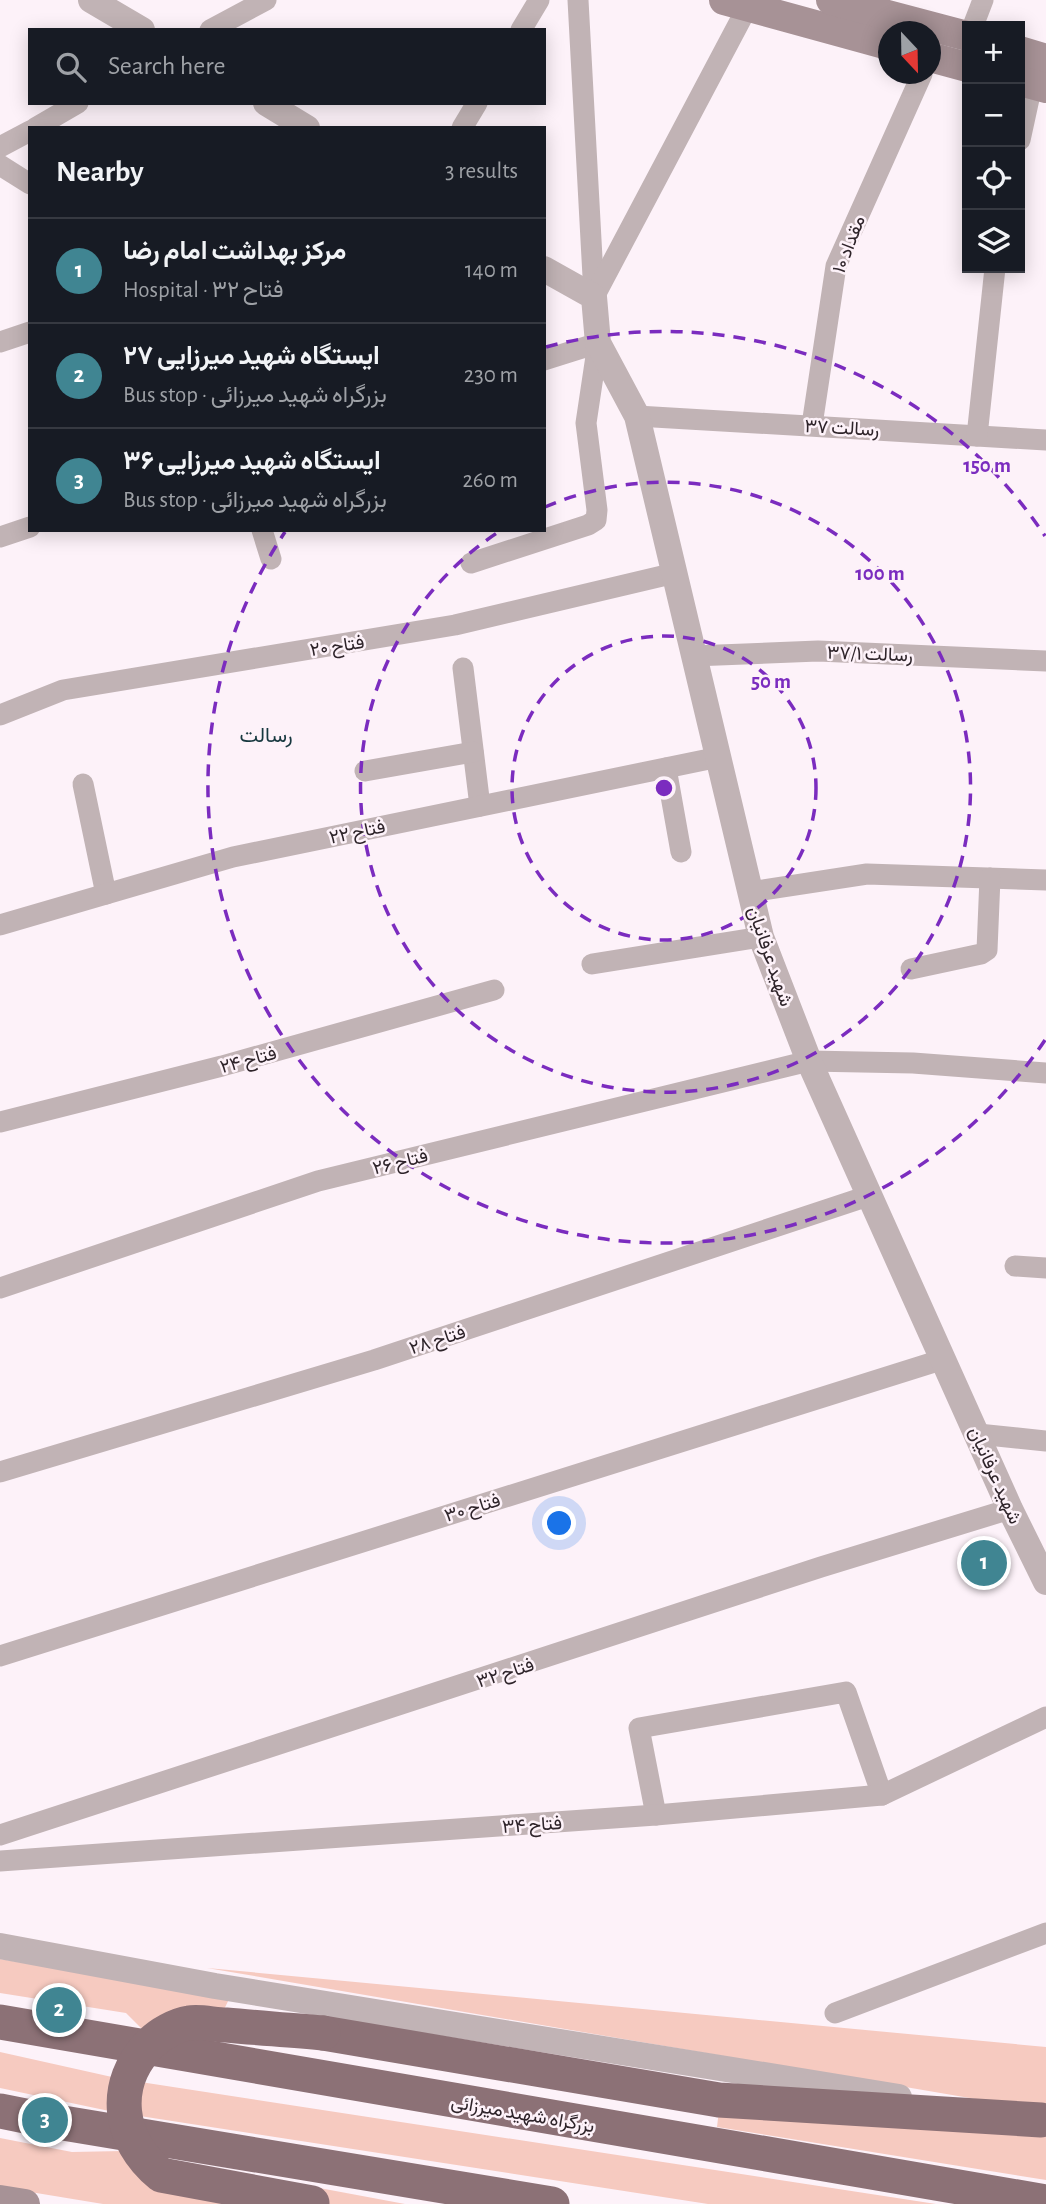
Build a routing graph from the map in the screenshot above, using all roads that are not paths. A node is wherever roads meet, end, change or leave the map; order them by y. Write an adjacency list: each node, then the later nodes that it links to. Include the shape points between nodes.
1 (91, 0): 9 (street)
2 (266, 0): 10 (street)
3 (539, 0): 11 (street)
4 (578, 0): 32 (street)
5 (831, 0): 12 (main road)
6 (983, 0): 8 (street)
7 (736, 3): 13 (main road); 32 (street)
8 (975, 21)
9 (139, 28)
10 (214, 28)
11 (522, 28)
12 (962, 35)
13 (878, 42)
14 (1025, 59): 17 (main road)
15 (941, 60): 16 (main road)
16 (962, 66)
17 (1036, 78): 22 (street)
18 (918, 84): 38 (street, مقداد ۱۰, via 836,266)
19 (75, 105): 23 (street)
20 (269, 105): 24 (street)
21 (476, 105): 25 (street)
22 (1025, 121)
23 (38, 126)
24 (304, 126)
25 (463, 126)
26 (28, 132): 27 (street)
27 (0, 147)
28 (0, 165): 29 (street)
29 (28, 183)
30 (546, 270): 32 (street)
31 (994, 273): 39 (street)
32 (594, 297): 35 (street, شهید عرفانیان)
33 (28, 333): 34 (street)
34 (0, 342)
35 (598, 343): 36 (street); 37 (street, شهید عرفانیان); 45 (street, via 586,423 596,520)
36 (546, 359)
37 (637, 416): 38 (street, رسالت ۳۷); 46 (street, شهید عرفانیان)
38 (812, 425): 39 (street, رسالت ۳۷)
39 (976, 436): 40 (street, رسالت ۳۷)
40 (1046, 440)
41 (28, 528): 43 (street)
42 (263, 532): 44 (street)
43 (0, 537)
44 (271, 559)
45 (471, 563)
46 (675, 573): 47 (street, شهید عرفانیان); 50 (street, فتاح ۲۰, via 455,625 63,690)
47 (693, 656): 48 (street, رسالت ۳۷/۱, via 818,651); 52 (street, شهید عرفانیان)
48 (1046, 661)
49 (463, 668): 51 (street)
50 (0, 715)
51 (473, 752): 54 (street); 56 (street)
52 (719, 757): 53 (street, فتاح ۲۲); 60 (street, شهید عرفانیان)
53 (666, 768): 56 (street, فتاح ۲۲); 57 (street)
54 (365, 771)
55 (83, 784): 61 (street)
56 (480, 806): 61 (street, فتاح ۲۲, via 233,857)
57 (681, 852)
58 (989, 878): 59 (street); 60 (street, via 867,874); 65 (street, via 986,950)
59 (1046, 880)
60 (750, 892): 63 (street, شهید عرفانیان)
61 (106, 894): 62 (street, فتاح ۲۲)
62 (0, 925)
63 (761, 937): 64 (street); 67 (street, شهید عرفانیان)
64 (592, 964)
65 (911, 970)
66 (494, 990): 69 (street, فتاح ۲۴)
67 (809, 1061): 68 (street, فتاح ۲۶); 70 (street, شهید عرفانیان); 73 (street, فتاح ۲۶, via 318,1181)
68 (1046, 1073)
69 (0, 1122)
70 (871, 1195): 74 (street, شهید عرفانیان); 77 (street, فتاح ۲۸, via 374,1360)
71 (1015, 1266): 72 (street)
72 (1046, 1268)
73 (0, 1288)
74 (944, 1359): 75 (street, شهید عرفانیان); 80 (street, فتاح ۳۰)
75 (978, 1434): 76 (street); 78 (street, شهید عرفانیان)
76 (1046, 1441)
77 (0, 1472)
78 (1010, 1509): 79 (street, شهید عرفانیان); 84 (street, فتاح ۳۲)
79 (1046, 1582)
80 (0, 1656)
81 (1046, 1717): 82 (street, فتاح ۳۴)
82 (882, 1794): 83 (street, فتاح ۳۴); 83 (street, via 845,1692 639,1728)
83 (656, 1815): 85 (street, فتاح ۳۴)
84 (0, 1835)
85 (0, 1861)
86 (0, 1925): 88 (street)
87 (1046, 1933): 89 (street)
88 (11, 1948): 92 (street, via 215,1986)
89 (835, 2013)
90 (0, 2022): 94 (highway, بزرگراه شهید میرزائی)
91 (0, 2111): 97 (highway)
92 (1044, 2121): 95 (highway, bridge, via 719,2100 323,2033 189,2022 167,2031 145,2049 131,2072 124,2114 132,2142 161,2175)
93 (0, 2200): 96 (main road)
94 (1046, 2202)
95 (317, 2203)
96 (25, 2204)
97 (552, 2204)

